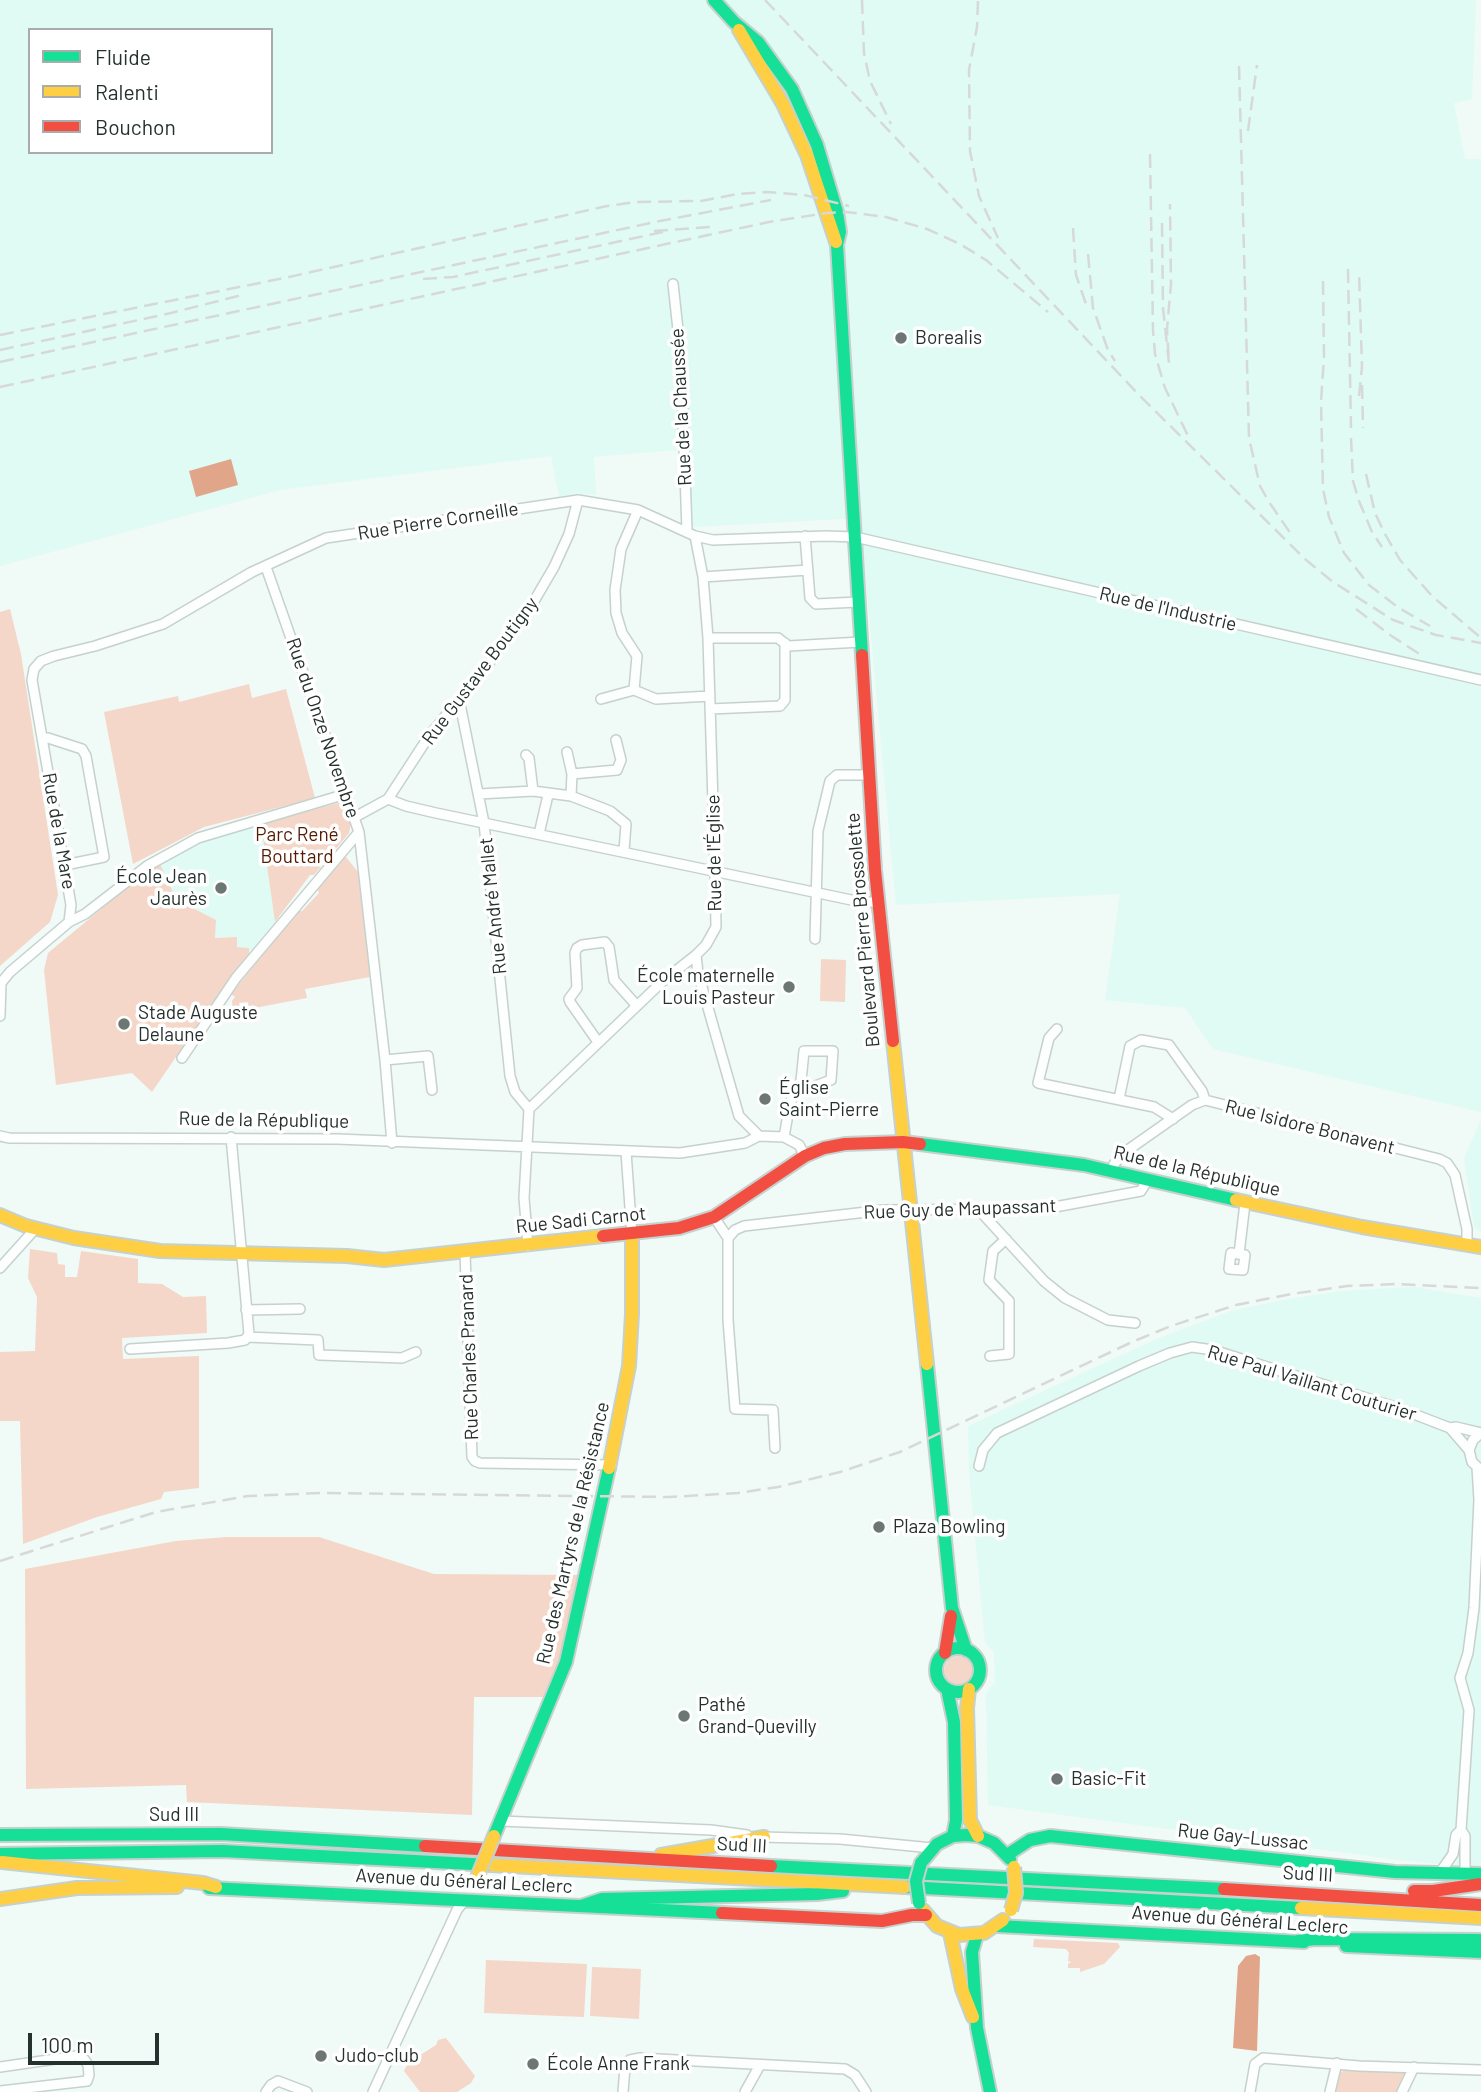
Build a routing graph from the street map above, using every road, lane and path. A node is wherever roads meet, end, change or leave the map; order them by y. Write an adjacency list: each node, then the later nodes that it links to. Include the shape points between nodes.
1 (714, 0): 7 (main road, Boulevard Pierre Brossolette, via 758,42 803,108 837,245)
2 (673, 284): 5 (street, Rue de la Chaussée)
3 (578, 500): 4 (street, Rue Pierre Corneille); 8 (street, Rue Pierre Corneille, via 326,538); 19 (street, Rue Gustave Boutigny, via 554,568 530,608)
4 (638, 510): 5 (street, Rue Pierre Corneille); 17 (street, via 621,549 615,590 622,634 637,656)
5 (691, 534): 6 (street, Rue Pierre Corneille, via 713,540); 10 (street, Rue de l'Église)
6 (805, 536): 7 (street, Rue Pierre Corneille); 9 (street)
7 (855, 537): 11 (main road, Boulevard Pierre Brossolette); 16 (street, Rue de l'Industrie)
8 (266, 567): 15 (street, Rue Pierre Corneille, via 163,624); 29 (street, Rue du Onze Novembre)
9 (808, 570): 10 (street); 11 (street, via 810,598 816,604)
10 (703, 577): 12 (street, Rue de l'Église)
11 (858, 602): 13 (main road, Boulevard Pierre Brossolette)
12 (708, 638): 14 (street, via 778,638); 18 (street, Rue de l'Église)
13 (860, 642): 14 (street); 27 (main road, Boulevard Pierre Brossolette)
14 (785, 643): 21 (street, via 785,700 780,706)
15 (41, 661): 22 (street, Rue de la Mare, via 32,680)
16 (1481, 680)
17 (634, 691): 18 (street, via 656,699); 20 (street)
18 (710, 696): 21 (street, Rue de l'Église)
19 (459, 699): 30 (street, Rue André Mallet); 33 (street, Rue Gustave Boutigny)
20 (601, 699)
21 (710, 709): 40 (street, Rue de l'Église)
22 (43, 738): 39 (street, Rue de la Mare); 39 (street, via 82,749 86,756 104,857)
23 (617, 740): 26 (street, via 621,760 617,770)
24 (567, 752): 26 (street)
25 (526, 755): 28 (street)
26 (572, 774): 32 (street)
27 (869, 775): 41 (street, via 836,775 830,781 818,831); 42 (main road, Boulevard Pierre Brossolette)
28 (533, 791): 30 (street); 31 (street)
29 (346, 794): 34 (street, Rue du Onze Novembre); 43 (street, via 198,838 146,866)
30 (479, 794): 35 (street, Rue André Mallet)
31 (548, 794): 32 (street); 37 (street)
32 (571, 796): 38 (street, via 610,811 626,824)
33 (388, 799): 34 (street); 35 (street)
34 (355, 817): 36 (street, Rue du Onze Novembre)
35 (484, 823): 37 (street); 56 (street, Rue André Mallet, via 510,1076 515,1092)
36 (359, 832): 50 (street, via 236,978); 51 (street, Rue du Onze Novembre)
37 (538, 834): 38 (street)
38 (624, 851): 40 (street)
39 (65, 865): 43 (street, Rue de la Mare)
40 (715, 870): 41 (street); 45 (street, Rue de l'Église, via 716,927)
41 (816, 892): 42 (street); 44 (street)
42 (878, 902): 62 (main road, Boulevard Pierre Brossolette)
43 (69, 922): 47 (street, via 1,983)
44 (815, 939)
45 (696, 955): 46 (street, Rue de l'Église); 59 (street, via 739,1116)
46 (637, 1006): 49 (street, Rue de l'Église); 49 (street, via 614,980 605,943 577,948 576,990 569,1002)
47 (0, 1016)
48 (1057, 1029): 54 (street, via 1049,1038 1038,1083)
49 (598, 1042): 56 (street, Rue de l'Église)
50 (182, 1058)
51 (385, 1060): 52 (street, via 428,1056); 63 (street, Rue du Onze Novembre)
52 (432, 1090)
53 (794, 1094): 53 (street, via 801,1081 804,1051 833,1051 831,1080); 61 (street)
54 (1119, 1099): 55 (street, via 1130,1046 1141,1040 1169,1045); 57 (street, via 1154,1107)
55 (1205, 1100): 57 (street, Rue Isidore Bonavent); 78 (street, Rue Isidore Bonavent, via 1447,1163 1455,1175)
56 (529, 1109): 64 (street)
57 (1173, 1119): 67 (street, Rue Isidore Bonavent, via 1125,1152)
58 (0, 1136): 60 (street, Rue de la République)
59 (760, 1136): 61 (street); 65 (street, Rue de la République, via 745,1143 680,1153)
60 (231, 1137): 63 (street, Rue de la République); 82 (street)
61 (784, 1137): 66 (street, via 799,1145)
62 (903, 1142): 66 (main road, Rue Sadi Carnot, via 845,1144); 67 (main road, Rue de la République); 70 (main road, Boulevard Pierre Brossolette)
63 (392, 1143): 64 (street, Rue de la République)
64 (527, 1147): 65 (street, Rue de la République); 79 (street, via 524,1198)
65 (626, 1152): 75 (street, Rue des Martyrs de la Résistance)
66 (805, 1156): 73 (main road, Rue Sadi Carnot)
67 (1113, 1171): 68 (main road, Rue de la République)
68 (1148, 1179): 69 (main road, Rue de la République); 71 (street, Rue Guy de Maupassant, via 1141,1191 1044,1209)
69 (1245, 1203): 78 (main road, Rue de la République); 83 (street)
70 (910, 1209): 71 (street, Rue Guy de Maupassant); 76 (street, Rue Guy de Maupassant, via 744,1226); 100 (main road, Boulevard Pierre Brossolette)
71 (979, 1210): 77 (street)
72 (0, 1215): 74 (main road, Rue Sadi Carnot)
73 (714, 1217): 75 (main road, Rue Sadi Carnot); 76 (street)
74 (36, 1228): 82 (main road, Rue Sadi Carnot, via 160,1251); 84 (street)
75 (632, 1235): 79 (main road, Rue Sadi Carnot); 96 (main road, Rue des Martyrs de la Résistance, via 629,1366)
76 (728, 1238): 94 (street, via 727,1320 735,1409 773,1410)
77 (1006, 1239): 87 (street, via 1065,1298 1108,1320); 91 (street, via 993,1251 989,1280 1009,1301 1009,1354)
78 (1467, 1245): 80 (main road, Rue de la République)
79 (528, 1246): 81 (main road, Rue Sadi Carnot)
80 (1481, 1247)
81 (465, 1252): 82 (main road, Rue Sadi Carnot, via 384,1260); 96 (street, Rue Charles Pranard, via 472,1457 480,1463)
82 (241, 1254): 86 (street)
83 (1238, 1254)
84 (0, 1268)
85 (300, 1309): 86 (street)
86 (246, 1310): 88 (street)
87 (1135, 1323)
88 (247, 1337): 89 (street, via 228,1343); 90 (street, via 318,1340 319,1355 402,1357)
89 (130, 1349)
90 (415, 1352)
91 (990, 1356)
92 (1450, 1429): 93 (street, Rue Paul Vaillant Couturier); 95 (street, Rue Paul Vaillant Couturier); 97 (street, Rue Paul Vaillant Couturier, via 1398,1408 1192,1347 997,1433 983,1450)
93 (1481, 1433): 95 (street)
94 (775, 1448)
95 (1469, 1450): 98 (street, Rue Paul Vaillant Couturier)
96 (611, 1465): 105 (main road, Rue des Martyrs de la Résistance, via 566,1662)
97 (979, 1466)
98 (1479, 1469): 99 (street)
99 (1480, 1499): 106 (street, via 1473,1619 1460,1678 1469,1710)
100 (951, 1608): 101 (main road, Boulevard Pierre Brossolette); 102 (main road, Boulevard Pierre Brossolette)
101 (966, 1650): 102 (main road); 104 (main road, via 980,1668)
102 (945, 1653): 103 (main road, via 937,1672)
103 (947, 1689): 104 (main road); 108 (main road, via 954,1722)
104 (969, 1689): 109 (main road, via 970,1819)
105 (501, 1821): 110 (street, via 712,1830); 124 (main road, Rue des Martyrs de la Résistance, bridge)
106 (1461, 1830): 116 (street, via 1448,1864); 117 (street)
107 (0, 1835): 114 (main road, Sud III, via 220,1835)
108 (953, 1836): 109 (main road); 111 (main road)
109 (978, 1836): 113 (main road)
110 (764, 1837): 111 (street); 114 (main road)
111 (932, 1848): 127 (main road, bridge, via 916,1881)
112 (0, 1854): 120 (main road, Sud III, via 223,1851)
113 (1007, 1855): 116 (main road, Rue Gay-Lussac, via 1030,1840 1050,1836); 129 (main road, bridge, via 1014,1867 1016,1893 1011,1910)
114 (638, 1859): 122 (main road, Sud III)
115 (0, 1862): 121 (main road)
116 (1439, 1874): 117 (main road, Rue Gay-Lussac)
117 (1465, 1874): 118 (main road, Rue Gay-Lussac)
118 (1481, 1874)
119 (1481, 1884): 122 (main road, via 1433,1891)
120 (885, 1885): 126 (main road, via 817,1894 602,1899); 128 (main road, Sud III)
121 (216, 1887): 123 (main road, Avenue du Général Leclerc, via 106,1886); 124 (main road, Avenue du Général Leclerc)
122 (1310, 1893): 125 (main road, Sud III)
123 (0, 1899)
124 (465, 1900): 126 (main road, Avenue du Général Leclerc); 144 (street, Rue des Martyrs de la Résistance)
125 (1481, 1905)
126 (581, 1906): 127 (main road, Avenue du Général Leclerc, via 882,1921)
127 (926, 1915): 130 (main road)
128 (1481, 1918)
129 (997, 1926): 131 (main road); 133 (main road, Avenue du Général Leclerc)
130 (950, 1933): 131 (main road); 135 (main road, via 962,1989)
131 (977, 1935): 135 (main road, via 972,1952)
132 (1481, 1940): 133 (main road)
133 (1298, 1941): 134 (main road, Avenue du Général Leclerc)
134 (1481, 1952)
135 (977, 2028): 148 (main road)
136 (1337, 2063): 139 (street); 149 (street, via 1263,2058 1255,2064); 150 (street)
137 (760, 2064): 145 (street, via 640,2057 625,2067); 146 (street); 147 (street, via 845,2070 855,2075)
138 (0, 2067): 141 (street, via 76,2056 85,2059 89,2075 87,2081)
139 (1415, 2067): 140 (street); 151 (street)
140 (1481, 2070)
141 (0, 2091)
142 (266, 2092): 143 (street, via 278,2081)
143 (307, 2092)
144 (373, 2092)
145 (624, 2092)
146 (745, 2092)
147 (866, 2092)
148 (990, 2092)
149 (1250, 2092)
150 (1330, 2092)
151 (1402, 2092)

